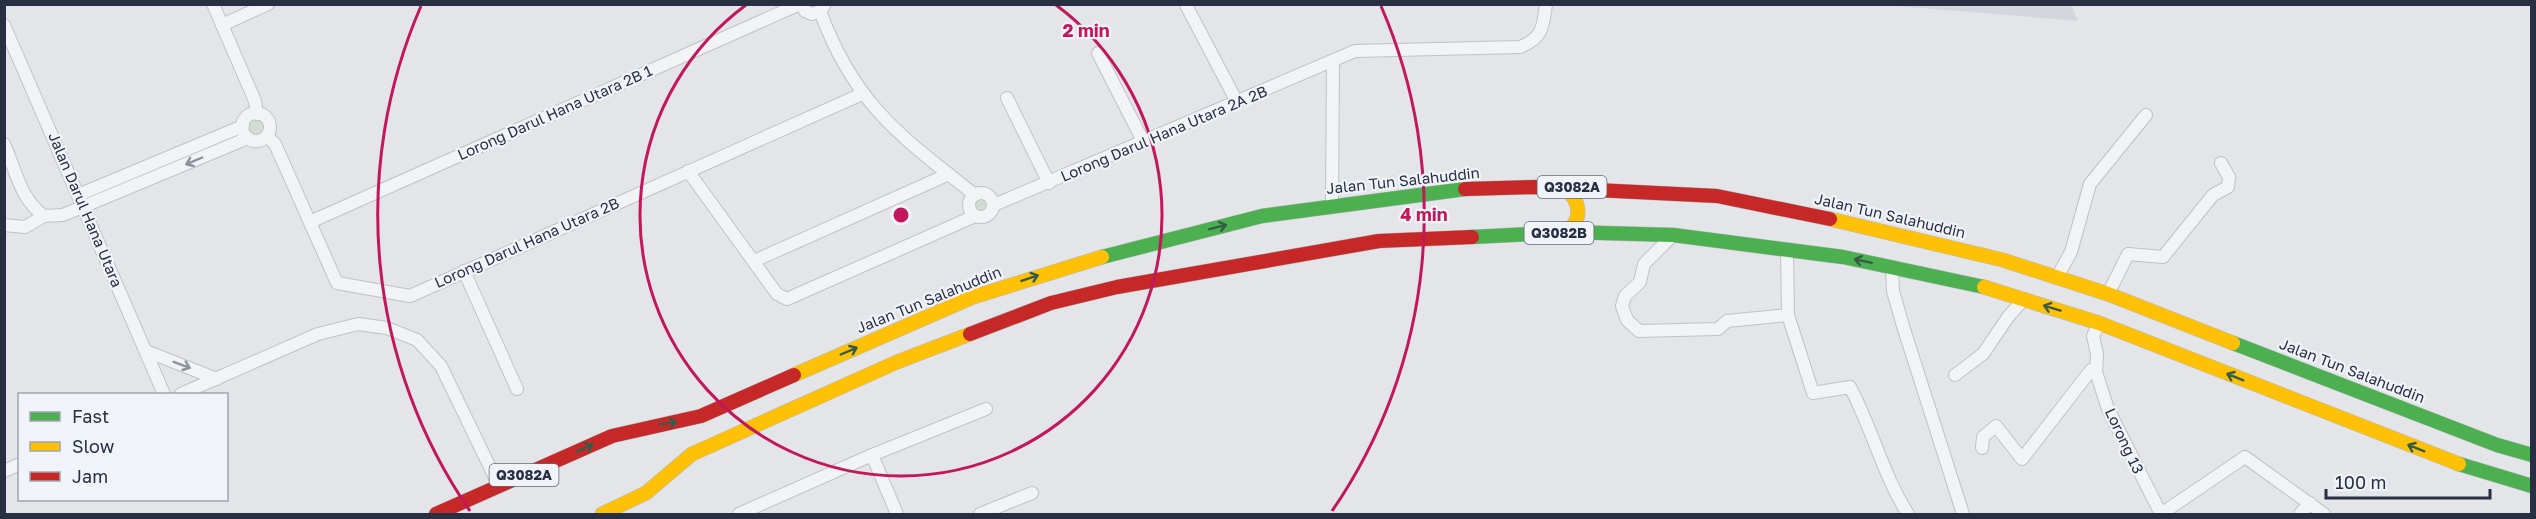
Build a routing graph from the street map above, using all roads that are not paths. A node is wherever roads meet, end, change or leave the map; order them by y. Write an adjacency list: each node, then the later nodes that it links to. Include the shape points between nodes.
1 (213, 4): 8 (street)
2 (268, 4): 8 (street)
3 (801, 4): 6 (street, via 808,13); 33 (street, Lorong Darul Hana Utara 2B 1)
4 (1546, 4): 10 (street, Lorong Darul Hana Utara 2A 2B, via 1543,27 1534,41 1520,47 1355,51)
5 (1186, 5): 13 (street)
6 (822, 8): 11 (street, via 834,47)
7 (4, 25): 26 (street, Jalan Darul Hana Utara)
8 (222, 25): 14 (street)
9 (1098, 53): 19 (street)
10 (1333, 61): 13 (street, Lorong Darul Hana Utara 2A 2B); 29 (street)
11 (862, 94): 22 (street, Lorong Darul Hana Utara 2B); 23 (street, via 894,129)
12 (1007, 98): 24 (street)
13 (1237, 102): 19 (street, Lorong Darul Hana Utara 2A 2B)
14 (257, 114): 16 (street, via 247,118); 17 (street, via 269,122)
15 (2146, 115): 41 (street, via 2090,184 2071,252)
16 (243, 126): 18 (street); 26 (street)
17 (267, 136): 18 (street, via 257,141); 33 (street, Lorong Darul Hana Utara 2B, via 275,144)
18 (248, 138): 30 (street, one-way to 30)
19 (1144, 142): 24 (street, Lorong Darul Hana Utara 2A 2B)
20 (4, 144): 31 (street, via 24,198)
21 (2221, 164): 42 (street, via 2229,177 2228,187 2213,195 2163,257 2128,254)
22 (688, 171): 38 (street); 40 (street, Lorong Darul Hana Utara 2B)
23 (949, 174): 27 (street); 38 (street)
24 (1049, 183): 28 (street, Lorong Darul Hana Utara 2A 2B)
25 (1564, 187): 29 (highway, Jalan Tun Salahuddin / Q3082A, via 1453,189); 35 (highway, via 1580,206 1575,225); 41 (highway, Jalan Tun Salahuddin / Q3082A, via 1717,196 1892,232)
26 (78, 195): 30 (street, Jalan Darul Hana Utara)
27 (975, 195): 28 (street, via 987,195); 32 (street, via 969,206)
28 (994, 205): 32 (street, via 988,216)
29 (1332, 205): 59 (highway, Jalan Tun Salahuddin / Q3082A, one-way to 29, via 612,436 701,416 973,297 1146,244 1262,216)
30 (84, 207): 31 (street, via 63,215); 46 (street, Jalan Darul Hana Utara)
31 (44, 216): 34 (street, via 25,227)
32 (975, 216): 38 (street, via 788,299 777,294)
33 (310, 222): 40 (street, Lorong Darul Hana Utara 2B, via 337,283 345,286 410,296)
34 (4, 225)
35 (1567, 232): 36 (highway, Q3082B); 64 (highway, Q3082B, via 1379,241 1117,287 1051,303 897,362 692,454 646,494)
36 (1674, 236): 37 (highway, Q3082B); 44 (street, via 1644,264 1640,282 1625,296 1622,306 1627,320 1639,331 1718,329 1727,321)
37 (1787, 249): 39 (highway, Q3082B, one-way to 37); 44 (street)
38 (754, 261)
39 (1892, 267): 43 (highway, Q3082B, via 1981,286); 69 (street, via 1893,291 1903,326)
40 (465, 271): 50 (street)
41 (2057, 277): 42 (highway, Jalan Tun Salahuddin / Q3082A)
42 (2108, 294): 56 (highway, Jalan Tun Salahuddin / Q3082A, via 2497,445)
43 (2024, 300): 45 (highway, Q3082B, one-way to 43); 48 (street, via 1983,354)
44 (1788, 315): 68 (street, via 1813,393 1850,387 1897,498)
45 (2099, 323): 47 (street, Lorong 13, via 2093,336); 60 (highway, Q3082B, one-way to 45, via 2429,453)
46 (146, 351): 49 (street, one-way to 49); 51 (street, Jalan Darul Hana Utara)
47 (2097, 368): 54 (street, via 2091,370 2022,459 1996,426 1983,437); 70 (street, Lorong 13, via 2108,409)
48 (1955, 375)
49 (217, 379): 52 (street); 59 (street, via 318,334 358,324 387,328 417,340 441,366)
50 (518, 389)
51 (164, 393)
52 (183, 393)
53 (986, 409): 55 (street)
54 (1982, 448)
55 (872, 455): 65 (street); 66 (street)
56 (2532, 455)
57 (18, 465): 58 (street)
58 (4, 471)
59 (499, 486): 63 (highway, Jalan Tun Salahuddin / Q3082A)
60 (2532, 486)
61 (1032, 493): 67 (street)
62 (2310, 502): 70 (street, via 2245,458); 71 (street); 72 (street)
63 (436, 514)
64 (602, 514)
65 (739, 514)
66 (897, 514)
67 (980, 514)
68 (1908, 514)
69 (1963, 514)
70 (2161, 514)
71 (2300, 514)
72 (2324, 514)

